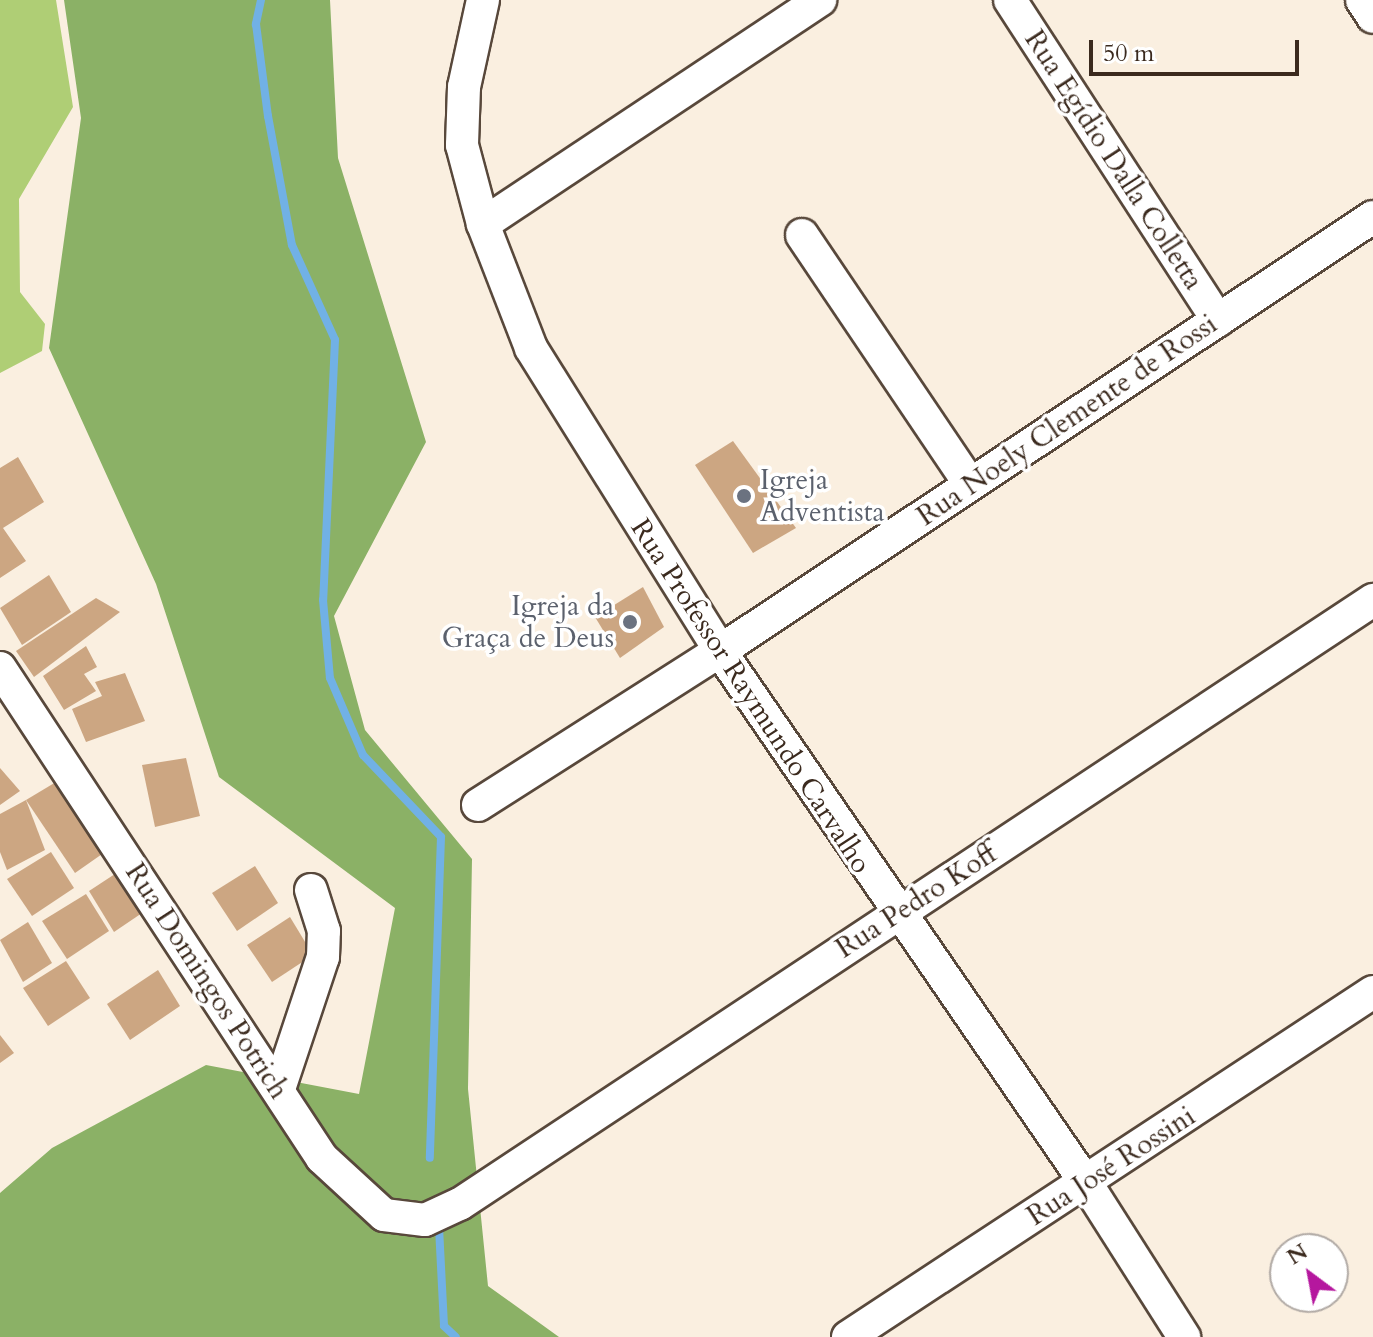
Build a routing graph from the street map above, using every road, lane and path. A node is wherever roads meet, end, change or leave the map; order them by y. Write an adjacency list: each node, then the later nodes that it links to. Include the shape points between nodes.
1 (483, 0): 7 (street, Rua Professor Raymundo Carvalho, via 464,87 462,145)
2 (820, 0): 7 (street)
3 (1010, 0): 9 (street, Rua Egídio Dalla Colletta)
4 (1362, 0): 5 (street)
5 (1373, 17)
6 (1373, 217): 9 (street, Rua Noely Clemente de Rossi)
7 (483, 224): 12 (street, Rua Professor Raymundo Carvalho, via 531,348)
8 (802, 235): 10 (street)
9 (1218, 320): 10 (street, Rua Noely Clemente de Rossi)
10 (970, 484): 12 (street, Rua Noely Clemente de Rossi)
11 (1373, 600): 16 (street, Rua Pedro Koff)
12 (720, 651): 14 (street, Rua Noely Clemente de Rossi); 16 (street, Rua Professor Raymundo Carvalho)
13 (0, 668): 18 (street, Rua Domingos Potrich)
14 (478, 805)
15 (311, 890): 18 (street, via 324,931 323,957)
16 (896, 914): 19 (street, Rua Professor Raymundo Carvalho); 20 (street, Rua Pedro Koff)
17 (1373, 992): 19 (street, Rua José Rossini)
18 (279, 1089): 20 (street, Rua Domingos Potrich, via 322,1158 353,1192 384,1215 425,1220)
19 (1086, 1183): 21 (street, Rua José Rossini); 22 (street, Rua Professor Raymundo Carvalho)
20 (460, 1204)
21 (848, 1337)
22 (1184, 1337)

